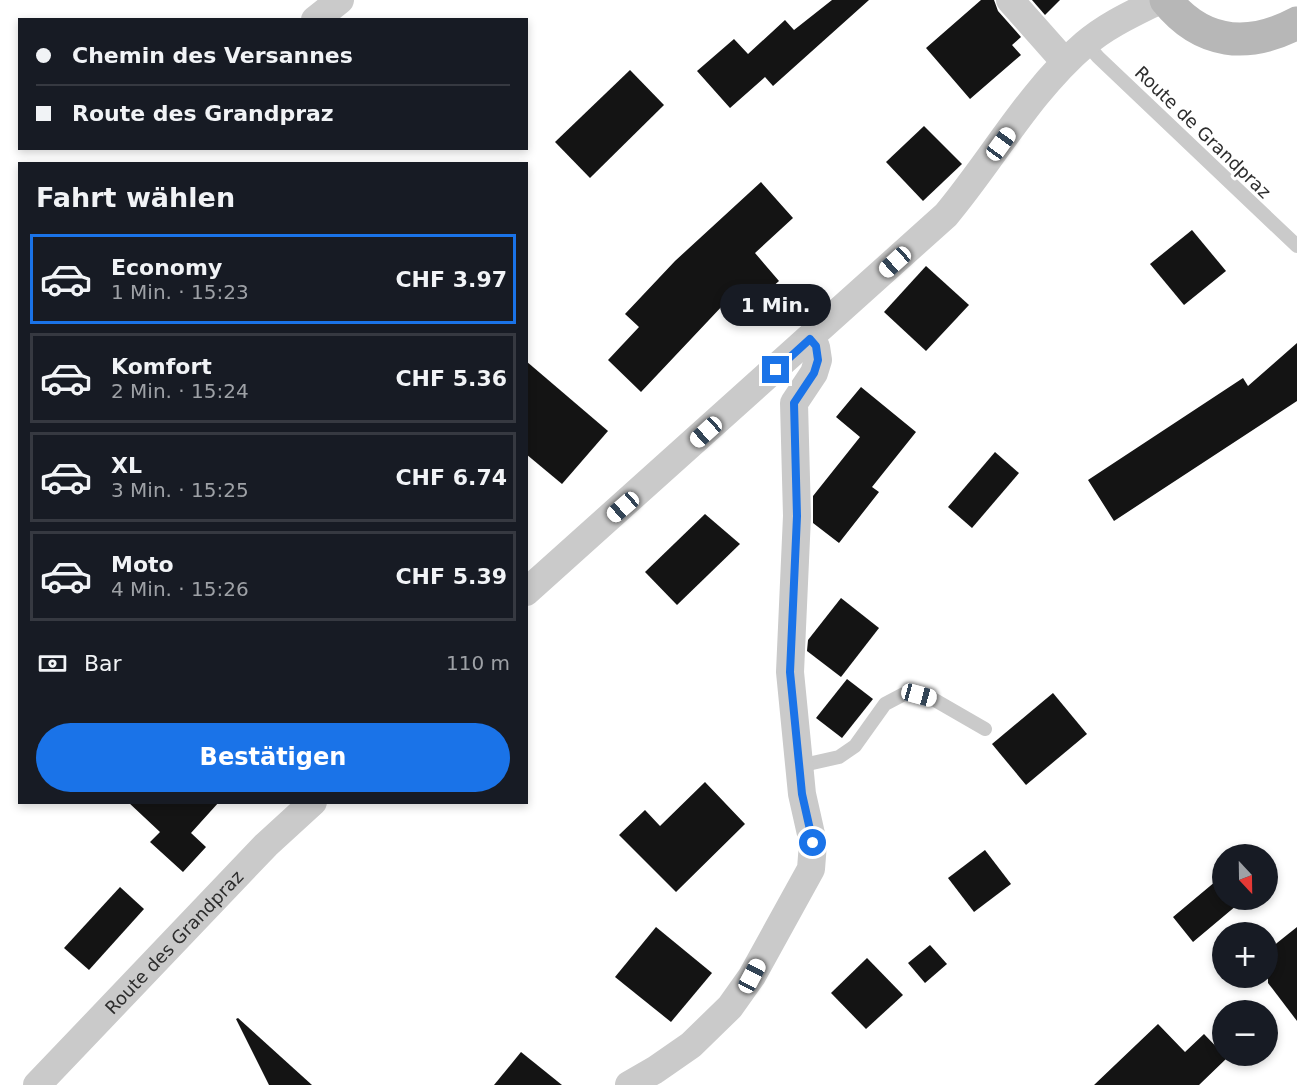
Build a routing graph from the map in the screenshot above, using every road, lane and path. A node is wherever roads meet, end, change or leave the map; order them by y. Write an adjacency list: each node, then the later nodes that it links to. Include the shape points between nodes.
1 (340, 0): 5 (street)
2 (1010, 0): 8 (street)
3 (1160, 0): 7 (street, via 1111,25)
4 (1167, 0): 6 (street, via 1192,25 1232,40 1277,34)
5 (318, 18)
6 (1297, 23)
7 (1086, 43): 8 (street); 9 (lane, Route de Grandpraz)
8 (1065, 62): 10 (street, via 946,215)
9 (1297, 246)
10 (810, 339): 11 (street); 13 (street, via 816,346 818,360 794,403 797,516 790,672)
11 (528, 590)
12 (985, 729): 13 (lane, via 933,699 904,694 885,705 847,752)
13 (800, 766): 16 (street, via 813,843 811,869 752,976 730,1007 691,1045)
14 (311, 804): 15 (street, Route des Grandpraz, via 266,844)
15 (37, 1085)
16 (628, 1085)

